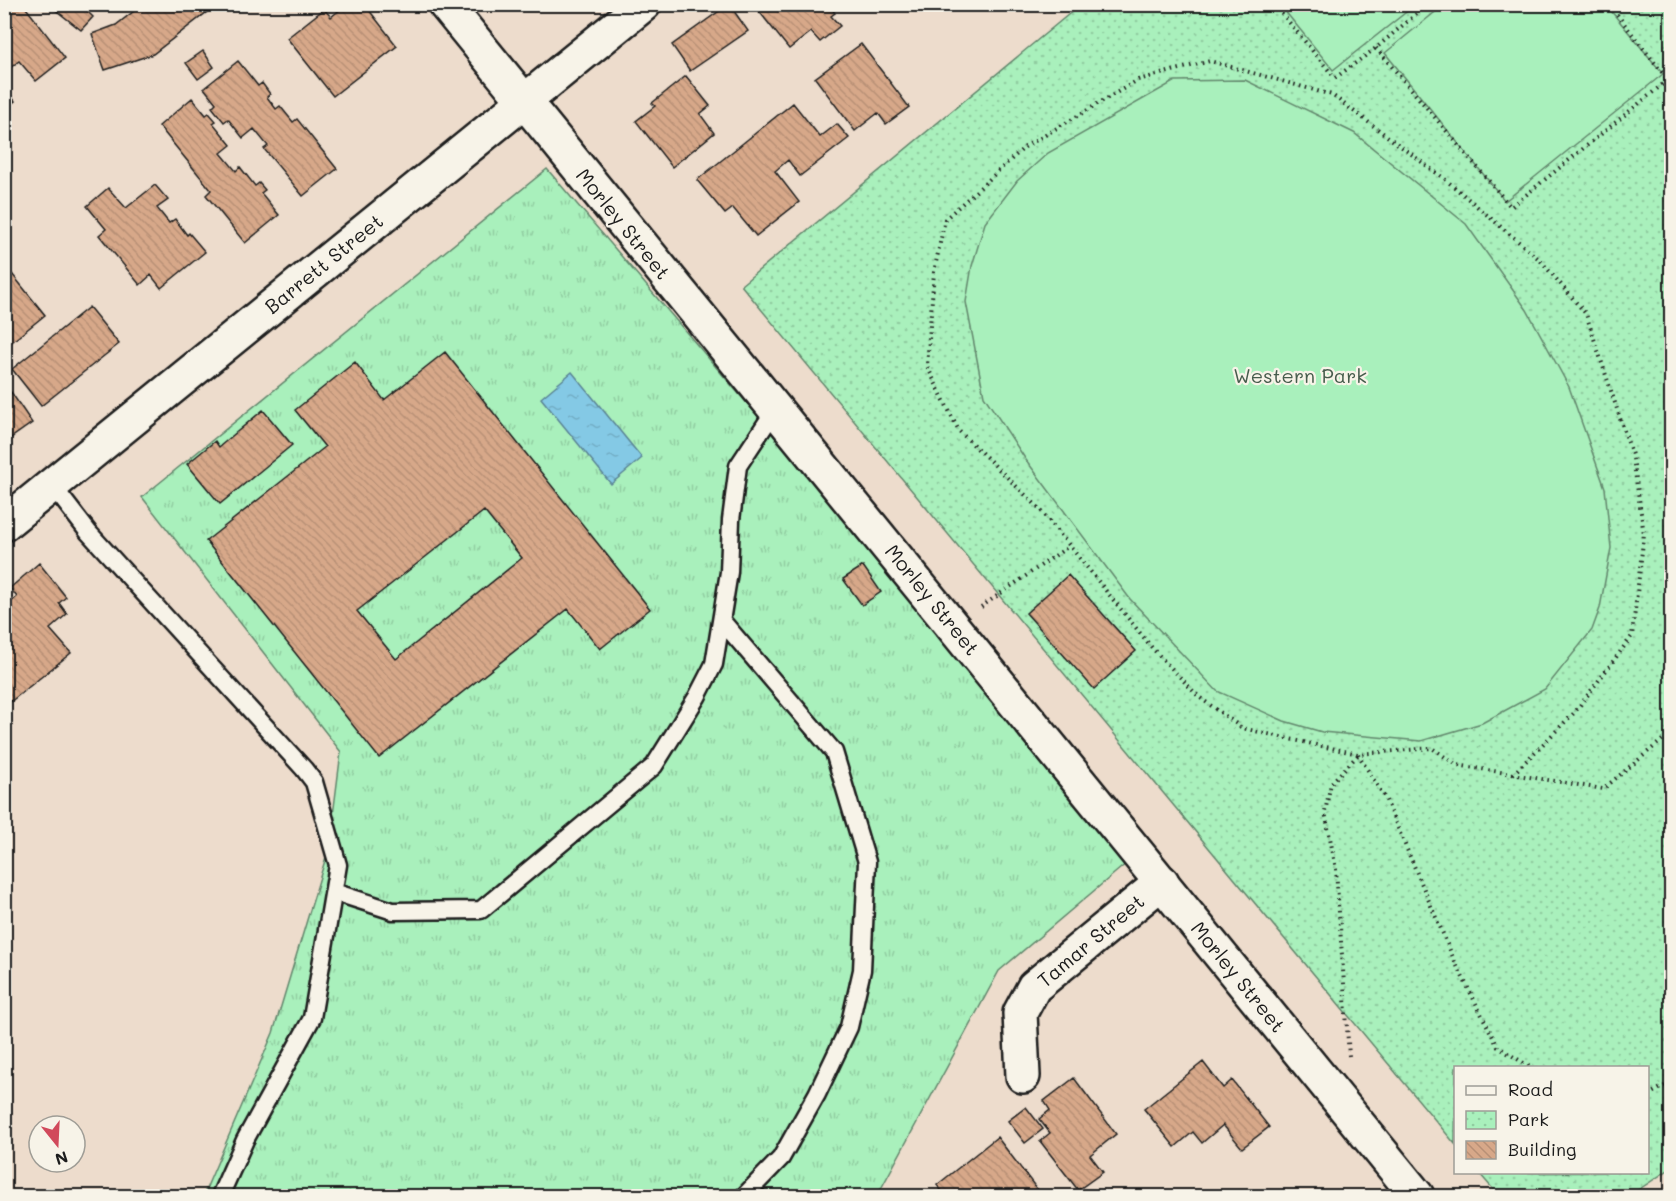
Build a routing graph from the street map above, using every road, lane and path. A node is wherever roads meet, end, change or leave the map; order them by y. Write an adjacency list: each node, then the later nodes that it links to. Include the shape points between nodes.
1 (445, 4): 7 (main road, Morley Street)
2 (644, 4): 7 (main road, Barrett Street)
3 (1274, 4): 6 (path, via 1335,78)
4 (1428, 4): 6 (path)
5 (1609, 4): 6 (path, via 1668,80 1511,207)
6 (1376, 48)
7 (524, 102): 8 (main road, Morley Street); 9 (main road, Barrett Street)
8 (775, 410): 12 (lane, via 738,466); 13 (main road, Morley Street)
9 (52, 485): 10 (main road, Barrett Street); 18 (lane, via 89,533 314,782 339,865)
10 (4, 524)
11 (1069, 546): 13 (path); 15 (path, via 1153,649 1199,697 1242,728); 16 (path, via 1039,508 959,431 927,366 934,272 945,219 1025,147 1138,80 1210,61 1332,95 1446,180 1540,260 1586,314 1634,458 1644,534 1632,636 1575,712)
12 (722, 621): 18 (lane, via 714,664 654,766 482,910 393,911); 25 (lane, via 834,752 867,862 862,970 849,1027 781,1158)
13 (953, 626): 17 (main road, Morley Street)
14 (1671, 732): 16 (path, via 1603,789)
15 (1358, 754): 16 (path, via 1432,748 1457,765); 19 (path, via 1331,783 1325,812 1336,869); 20 (path, via 1385,798 1455,962 1498,1047)
16 (1513, 774)
17 (1162, 882): 21 (main road, Tamar Street, via 1034,987 1020,1013); 26 (main road, Morley Street)
18 (334, 892): 24 (lane, via 312,1018 245,1140)
19 (1349, 1059)
20 (1529, 1066)
21 (1023, 1076)
22 (1671, 1082): 23 (path)
23 (1649, 1094)
24 (220, 1197)
25 (744, 1197)
26 (1417, 1197)

